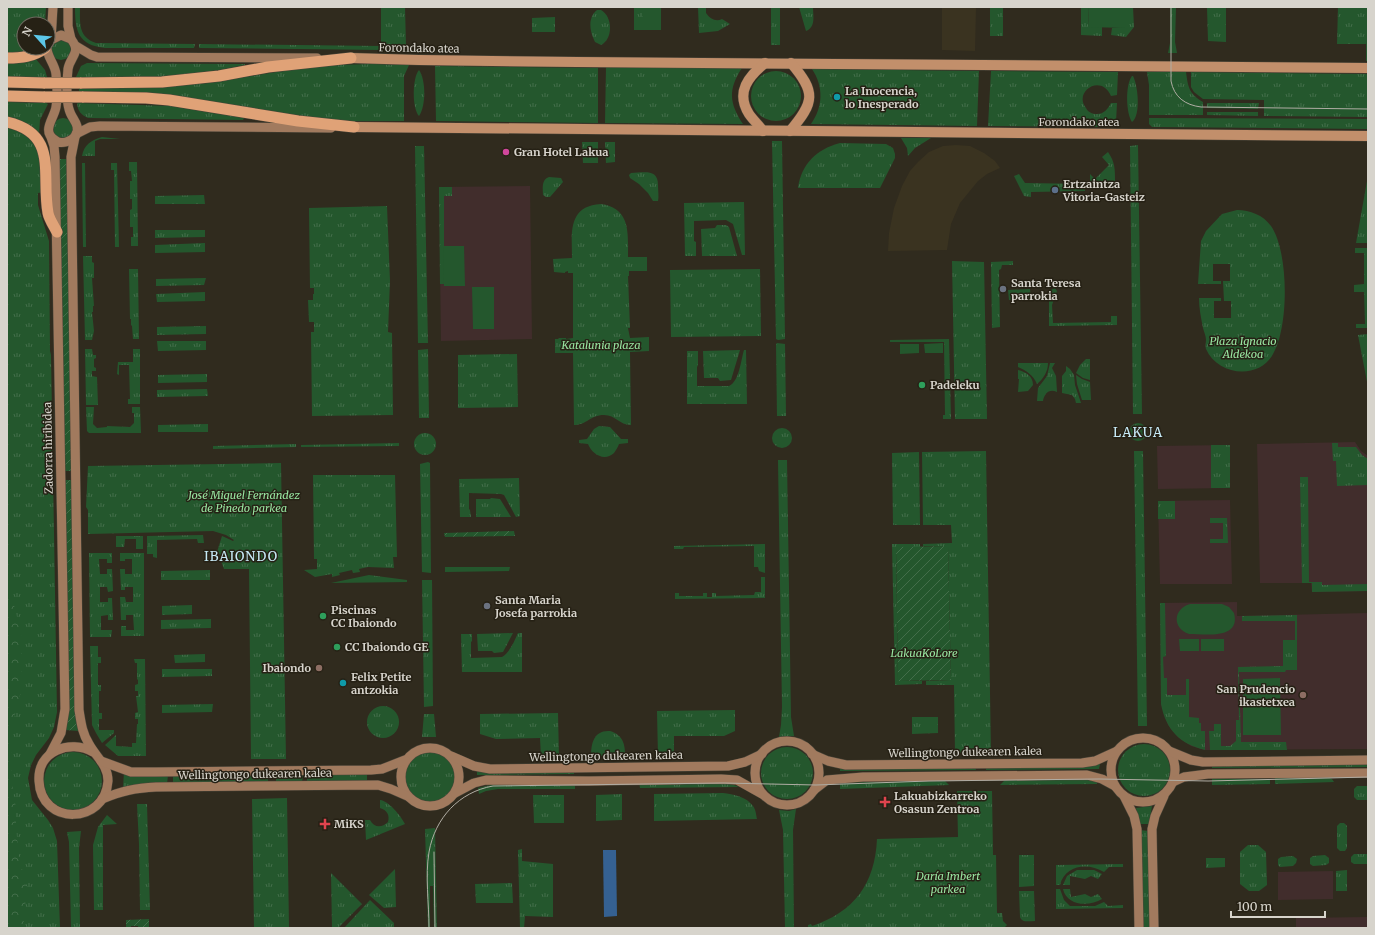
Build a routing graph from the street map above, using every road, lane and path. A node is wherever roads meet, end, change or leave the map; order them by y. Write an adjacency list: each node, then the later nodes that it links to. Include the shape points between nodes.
1 (68, 7): 3 (main road, via 68,26)
2 (56, 39): 3 (main road, via 61,35)
3 (74, 42): 7 (main road, Forondako atea, via 92,56 105,57); 17 (main road, via 76,54 69,67 68,77 69,109 77,124)
4 (28, 56): 6 (highway)
5 (48, 56): 19 (main road, Zadorra hiribidea, via 55,68 56,77 56,108 48,126)
6 (7, 58)
7 (350, 58): 8 (main road, Forondako atea); 11 (highway, bridge, via 148,83)
8 (765, 63): 9 (main road, Forondako atea); 15 (main road, via 748,81 744,97 749,114)
9 (791, 63): 10 (main road, Forondako atea); 16 (main road, via 808,85 809,96 806,111)
10 (1368, 68)
11 (7, 82)
12 (7, 96): 14 (highway, bridge, via 169,100 298,121)
13 (7, 122): 20 (highway, via 28,130 41,145 46,160 48,215)
14 (354, 127): 15 (main road, Forondako atea); 17 (main road, Forondako atea, via 298,129 100,126 90,127)
15 (763, 131): 16 (main road, Forondako atea)
16 (790, 131): 18 (main road, Forondako atea)
17 (76, 135): 19 (main road, Forondako atea, via 63,143); 23 (main road, via 71,157 79,710 81,728)
18 (1368, 136)
19 (51, 137): 20 (main road, Zadorra hiribidea, via 55,149)
20 (57, 232): 26 (main road, Zadorra hiribidea, via 65,709 61,733)
21 (1117, 751): 22 (main road, via 1128,742 1145,738 1156,740); 25 (main road, Wellingtongo dukearen kalea, via 1095,761 1082,763 996,764 846,765); 33 (main road, via 1111,770)
22 (1170, 751): 29 (main road, via 1203,762); 32 (main road, via 1176,768)
23 (93, 752): 26 (main road, via 71,746); 30 (main road)
24 (762, 754): 25 (main road, via 771,746 787,742 803,746); 27 (main road, Wellingtongo dukearen kalea, via 745,762 724,766 490,769 474,766); 36 (main road, via 756,765 755,776)
25 (812, 754): 34 (main road, via 819,773)
26 (49, 756): 40 (main road, via 40,770 39,786 46,802 52,808 64,814 76,815 89,811)
27 (451, 756): 28 (main road, via 430,747 416,751); 35 (main road, via 459,774)
28 (405, 760): 30 (main road, Wellingtongo dukearen kalea, via 371,770 155,772 131,772); 38 (main road, via 400,778)
29 (1368, 760)
30 (102, 761): 40 (main road, via 108,780)
31 (1368, 773): 32 (main road, via 1208,774 1184,777)
32 (1173, 782): 37 (main road)
33 (1115, 786): 34 (main road, via 1087,775 875,776 827,780); 39 (main road)
34 (814, 790): 36 (main road, via 802,801 791,805 779,804)
35 (455, 793): 36 (main road, Wellingtongo dukearen kalea, via 486,780 721,779 737,780); 38 (main road, via 444,803 432,807 418,804)
36 (762, 794)
37 (1164, 794): 39 (main road, via 1154,801 1141,802); 42 (main road, via 1152,829)
38 (407, 796): 40 (main road, Wellingtongo dukearen kalea, via 378,785 156,787 133,788)
39 (1124, 796): 41 (main road, via 1137,829)
40 (102, 799)
41 (1139, 928)
42 (1154, 928)

